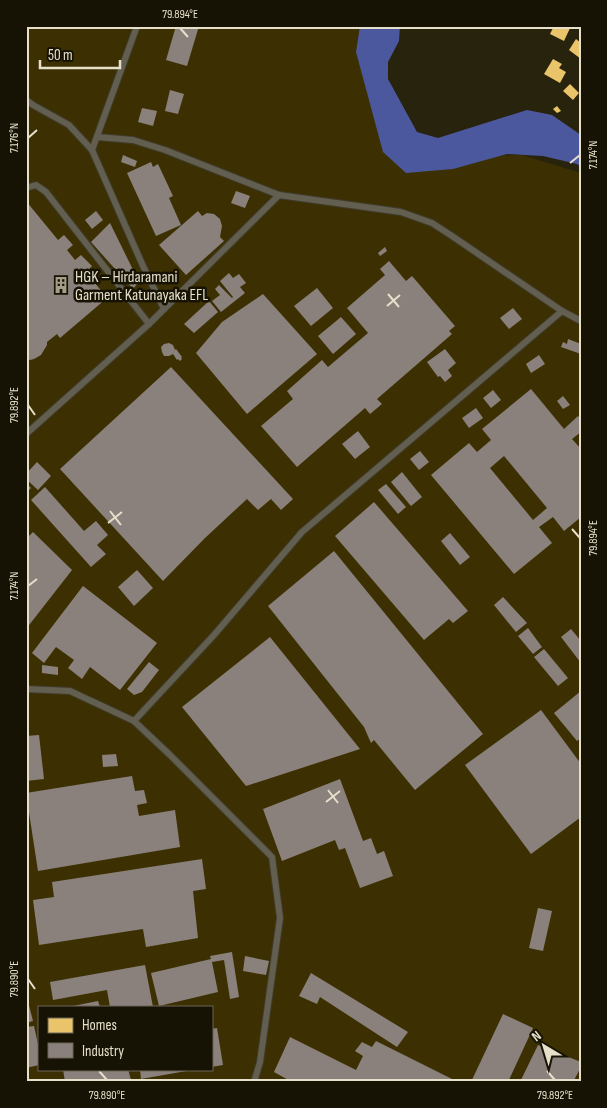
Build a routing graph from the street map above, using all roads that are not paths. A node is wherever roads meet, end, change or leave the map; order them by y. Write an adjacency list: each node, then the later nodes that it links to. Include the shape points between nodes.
1 (137, 26): 3 (lane)
2 (26, 100): 4 (lane, via 69,125)
3 (97, 137): 4 (lane); 6 (lane, via 133,140 165,150)
4 (92, 150): 7 (lane)
5 (26, 188): 10 (lane, via 36,185 46,192)
6 (280, 195): 7 (lane); 8 (lane, via 401,212 432,223)
7 (164, 309): 10 (lane)
8 (562, 311): 9 (lane); 13 (lane, via 302,532 214,635)
9 (581, 321)
10 (149, 324): 11 (lane)
11 (26, 434)
12 (26, 689): 13 (lane, via 70,691)
13 (134, 721): 14 (lane, via 272,857 280,918 260,1062)
14 (254, 1082)

